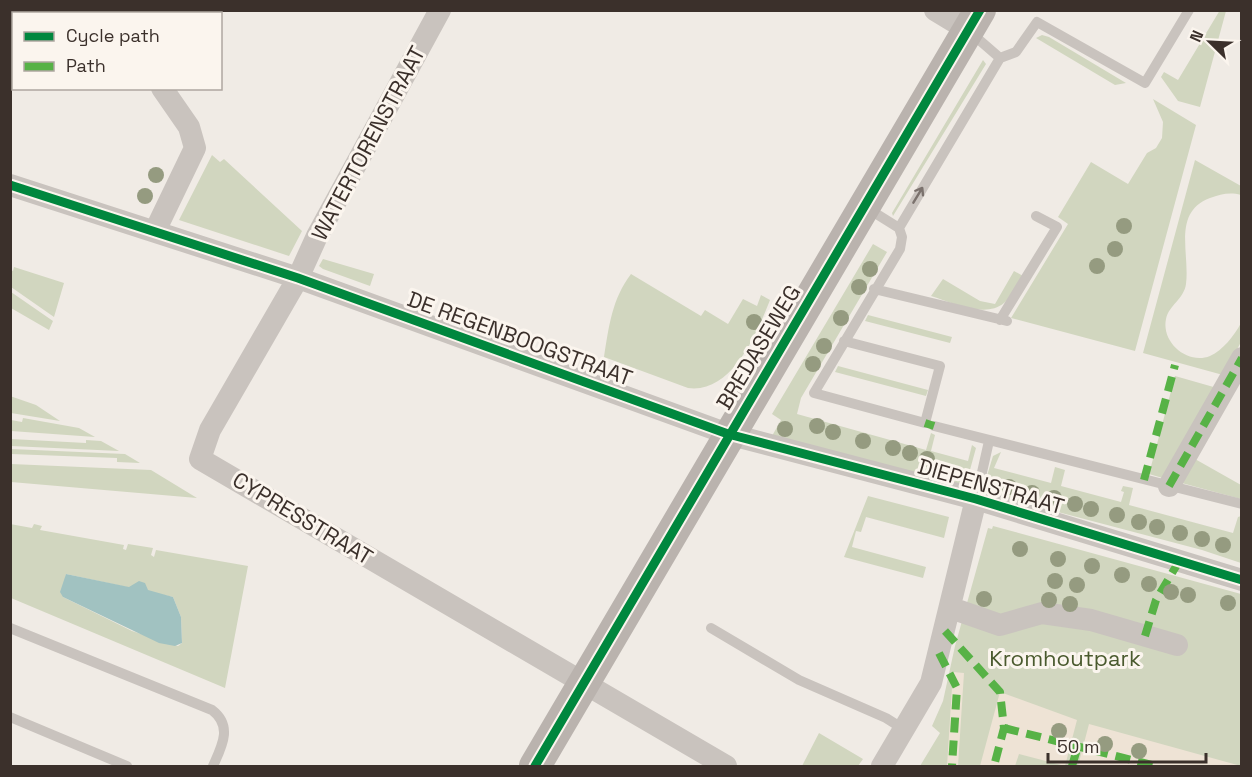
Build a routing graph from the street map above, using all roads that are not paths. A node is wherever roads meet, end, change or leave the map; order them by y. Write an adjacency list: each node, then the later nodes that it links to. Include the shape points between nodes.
1 (440, 10): 12 (street, WATERTORENSTRAAT)
2 (935, 10): 4 (street)
3 (1188, 10): 5 (lane, via 1144,83 1037,22 1016,52)
4 (974, 20): 5 (lane); 8 (street, BREDASEWEG)
5 (1000, 58): 10 (lane, one-way to 5)
6 (163, 90): 11 (street, via 189,127 195,148)
7 (10, 185): 11 (street, DE REGENBOOGSTRAAT)
8 (864, 206): 10 (lane); 17 (street, BREDASEWEG)
9 (1036, 216): 13 (lane, via 1057,227 1004,320)
10 (899, 228): 13 (lane, via 900,249)
11 (155, 231): 12 (street, DE REGENBOOGSTRAAT)
12 (298, 278): 17 (street, DE REGENBOOGSTRAAT); 27 (street, CYPRESSTRAAT, via 210,430 200,459)
13 (874, 289): 14 (lane)
14 (844, 341): 14 (lane, via 940,366 925,423 814,393)
15 (1242, 358): 19 (street)
16 (934, 426): 18 (lane)
17 (728, 434): 20 (street, DIEPENSTRAAT); 27 (street, BREDASEWEG)
18 (989, 441): 19 (lane); 20 (lane)
19 (1168, 486): 21 (lane)
20 (976, 499): 22 (street, DIEPENSTRAAT); 23 (street)
21 (1242, 504)
22 (1242, 580)
23 (951, 608): 26 (street, via 1000,625 1042,614 1091,620); 29 (street, via 931,682)
24 (10, 627): 31 (lane, via 212,710 222,718 225,728)
25 (711, 628): 29 (lane, via 799,680)
26 (1177, 645)
27 (583, 684): 32 (street, BREDASEWEG); 33 (street)
28 (10, 717): 30 (lane)
29 (905, 730): 34 (street)
30 (127, 766)
31 (213, 766)
32 (535, 766)
33 (726, 766)
34 (882, 766)

